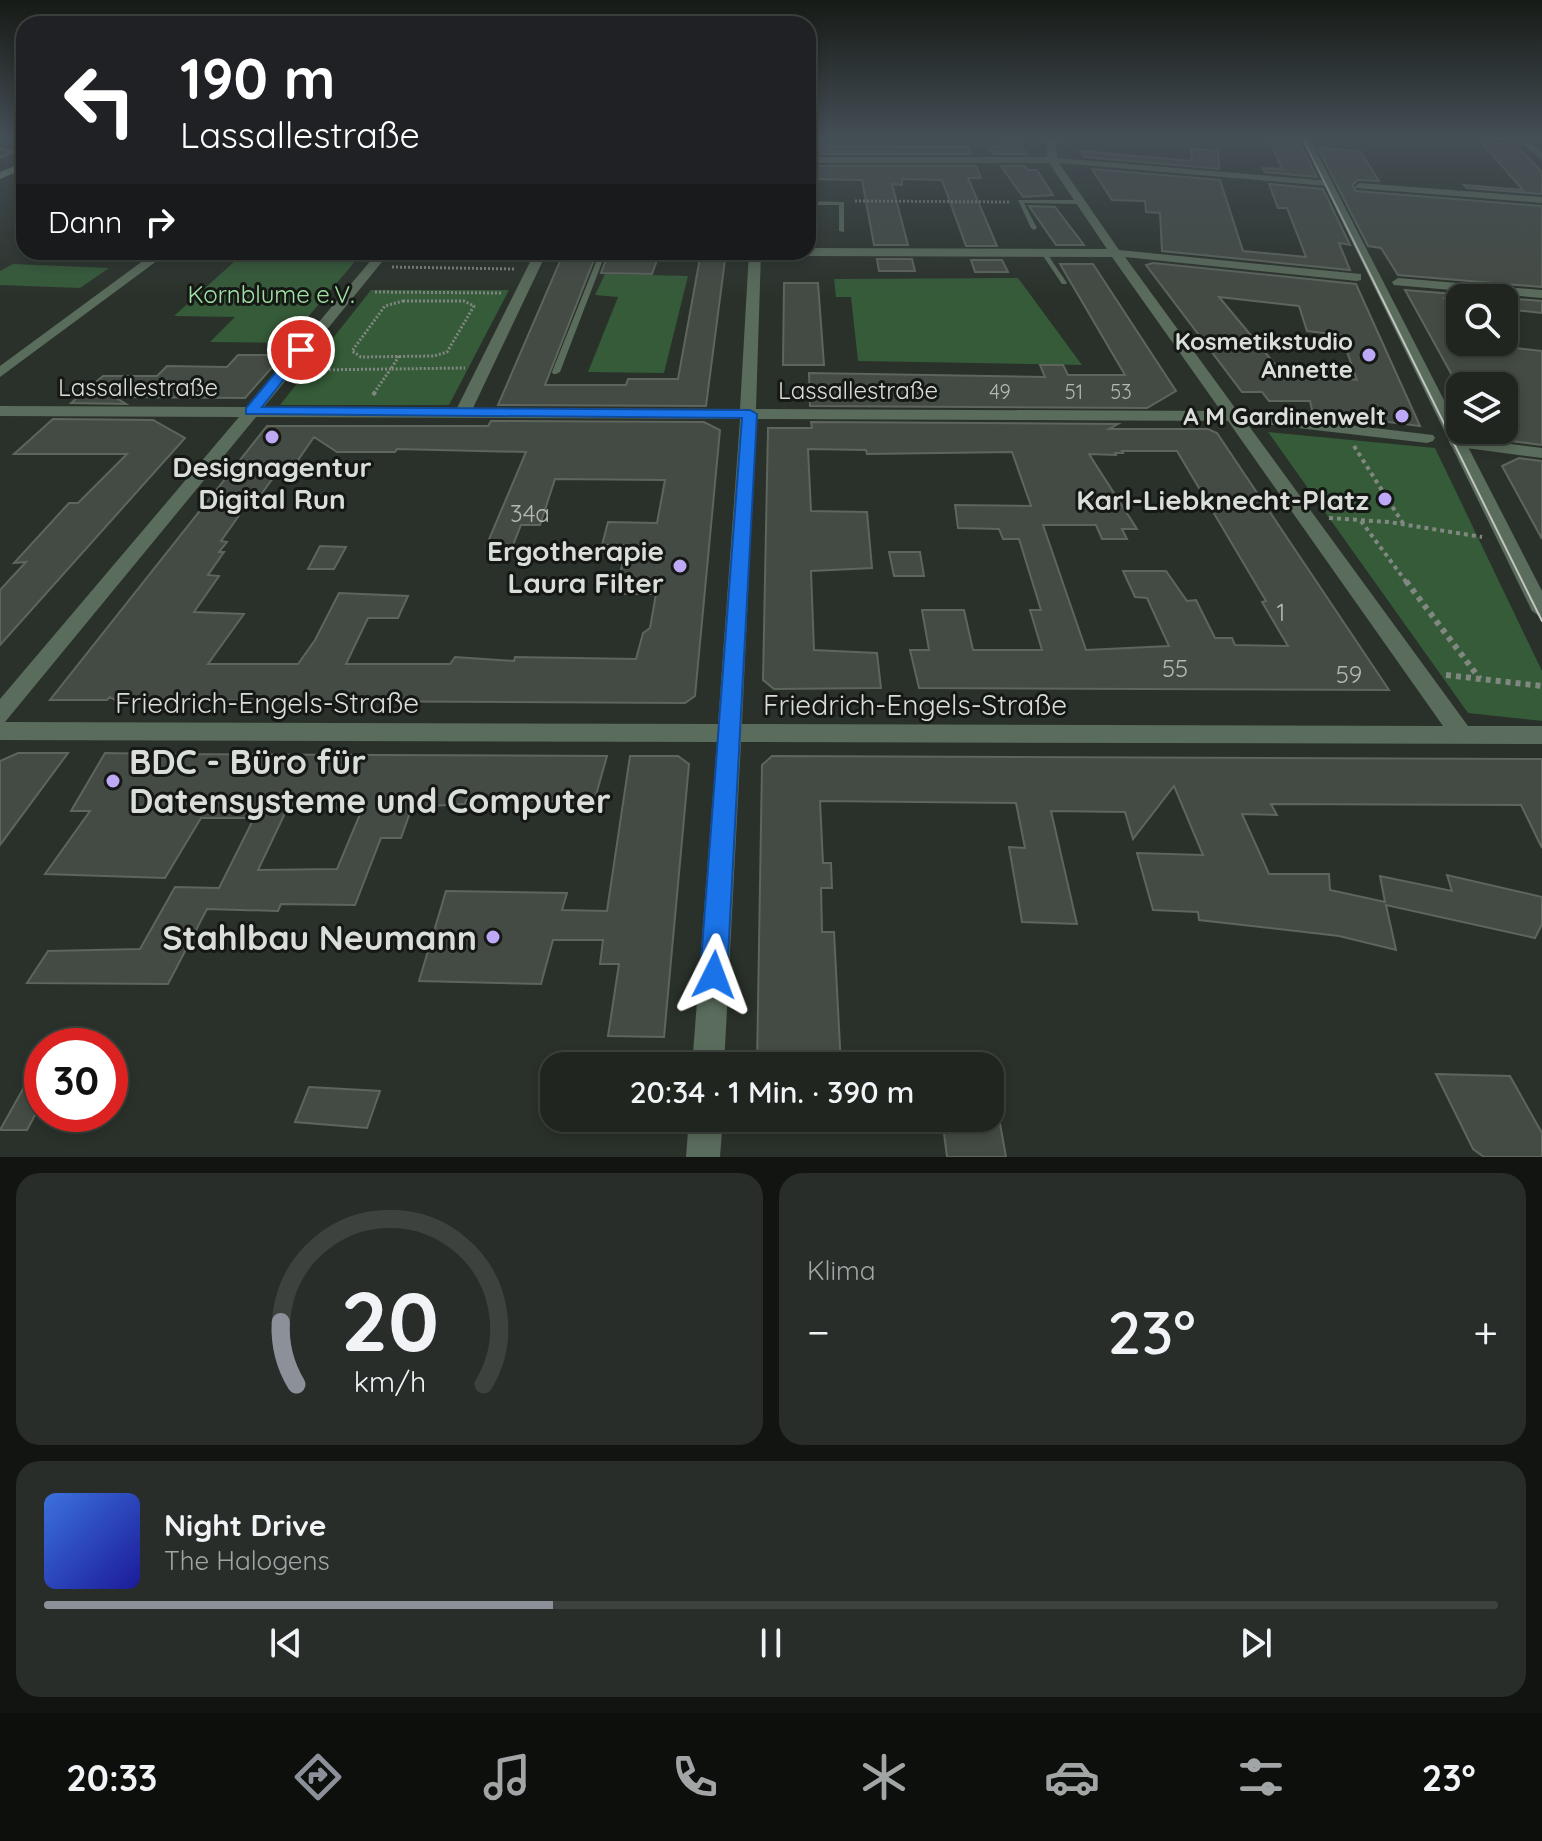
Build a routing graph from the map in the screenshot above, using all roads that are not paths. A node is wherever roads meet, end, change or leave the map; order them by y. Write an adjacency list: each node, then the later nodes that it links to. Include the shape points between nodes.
1 (1072, 191): 5 (street)
2 (1331, 191): 28 (street)
3 (1425, 191): 4 (street)
4 (1542, 200)
5 (1079, 202): 7 (lane, via 1020,201); 11 (street)
6 (816, 203): 8 (lane, via 842,203)
7 (1034, 228)
8 (842, 231)
9 (816, 252): 10 (street)
10 (1044, 253): 11 (street); 19 (lane)
11 (1117, 253): 17 (street); 27 (street)
12 (152, 260): 22 (street)
13 (377, 260): 24 (street)
14 (537, 260): 25 (street)
15 (600, 260): 21 (lane)
16 (755, 260): 26 (street)
17 (1357, 277)
18 (1398, 282): 20 (street)
19 (1064, 283)
20 (1542, 294)
21 (556, 372)
22 (0, 373)
23 (0, 411): 24 (street, Lassallestraße)
24 (251, 411): 25 (street, Lassallestraße); 34 (street)
25 (463, 412): 26 (street, Lassallestraße)
26 (750, 414): 27 (street, Lassallestraße); 36 (street)
27 (1232, 416): 29 (street, Lassallestraße); 37 (street)
28 (1446, 420)
29 (1427, 438)
30 (1458, 444): 33 (street)
31 (1472, 444): 32 (street)
32 (1542, 453)
33 (1542, 611)
34 (0, 715)
35 (0, 731): 36 (street, Friedrich-Engels-Straße)
36 (727, 733): 37 (street, Friedrich-Engels-Straße); 39 (street)
37 (1462, 735): 38 (street, Friedrich-Engels-Straße)
38 (1542, 735)
39 (709, 1052)
40 (705, 1132): 41 (street)
41 (703, 1157)

